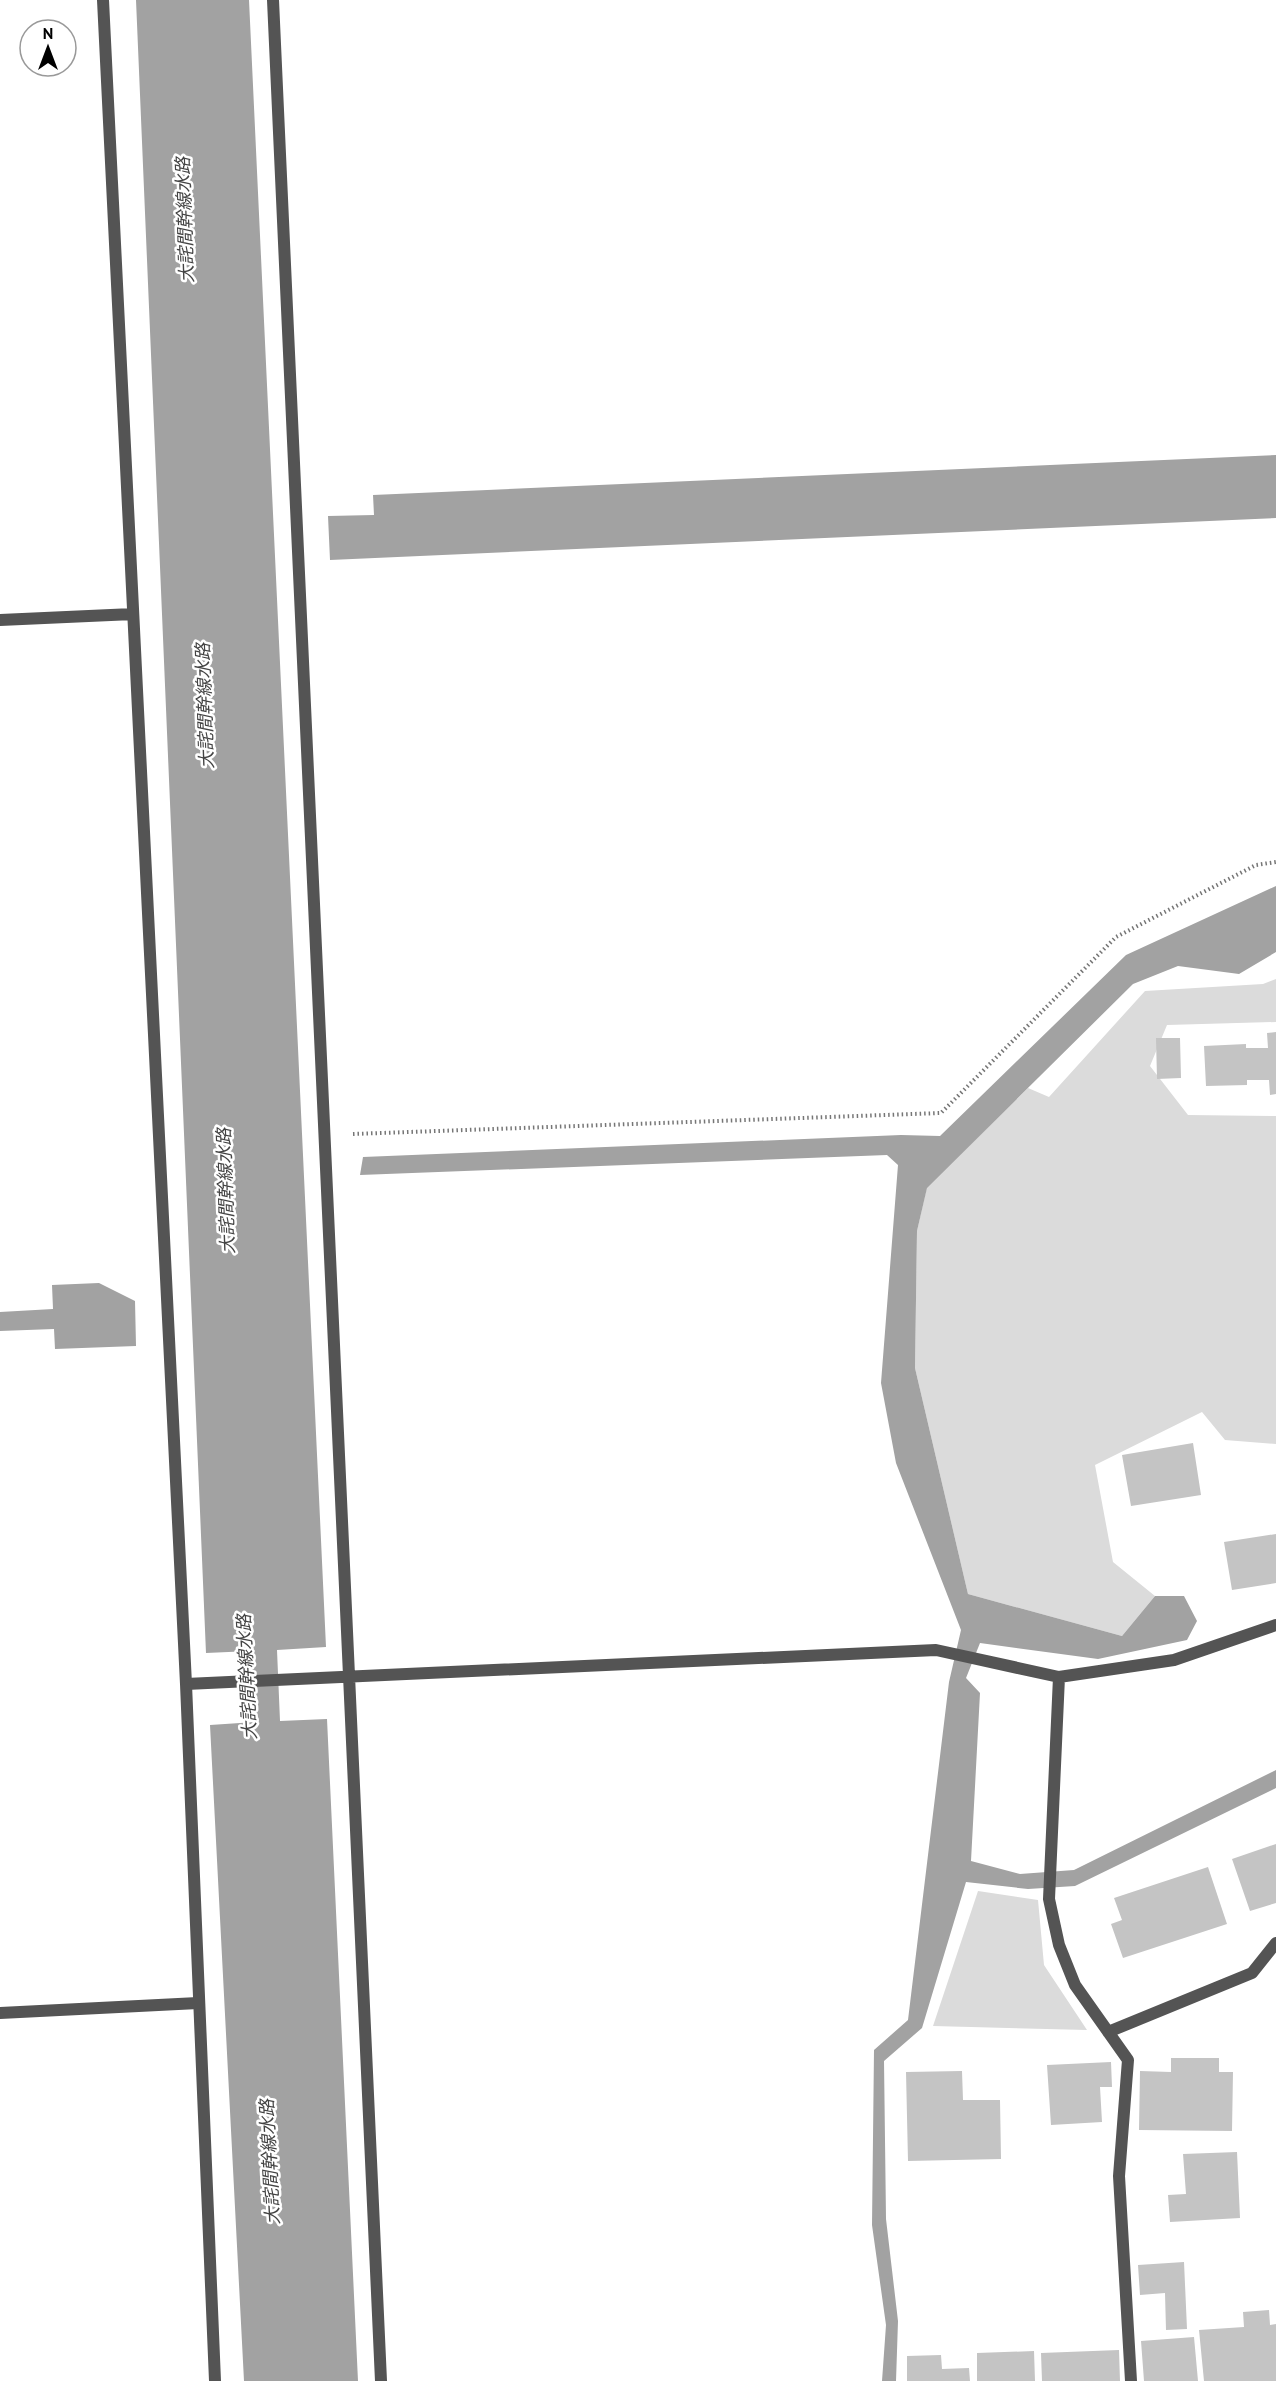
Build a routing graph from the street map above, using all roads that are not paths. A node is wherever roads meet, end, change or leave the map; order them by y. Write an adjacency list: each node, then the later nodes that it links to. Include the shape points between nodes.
1 (103, 0): 3 (street)
2 (273, 0): 7 (street)
3 (133, 614): 4 (street); 8 (street)
4 (0, 620)
5 (1276, 1625): 6 (street, via 1174,1660)
6 (1059, 1677): 7 (street, via 936,1650); 12 (street, via 1049,1899 1059,1945 1076,1985)
7 (347, 1678): 8 (street); 14 (street)
8 (186, 1684): 10 (street)
9 (1276, 1943): 12 (street, via 1252,1973)
10 (198, 2003): 11 (street); 13 (street)
11 (0, 2013)
12 (1108, 2032): 15 (street, via 1128,2060 1119,2176)
13 (215, 2381)
14 (381, 2381)
15 (1131, 2381)

